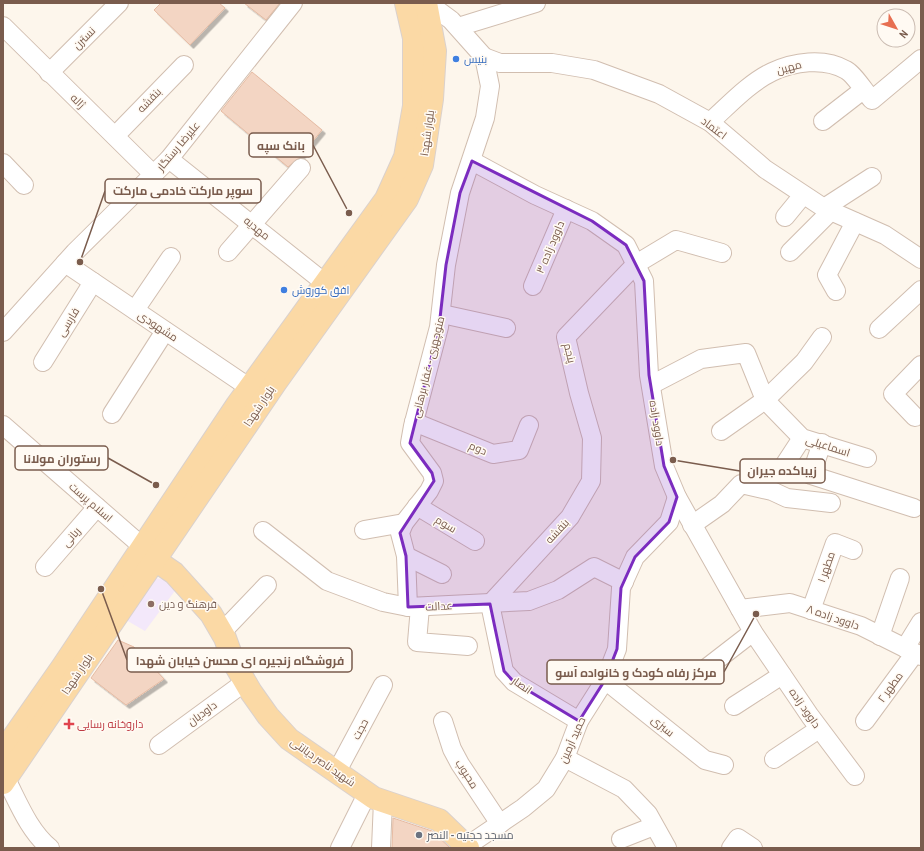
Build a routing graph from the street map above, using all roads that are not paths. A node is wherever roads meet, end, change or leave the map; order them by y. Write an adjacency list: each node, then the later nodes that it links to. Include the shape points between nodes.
1 (119, 3): 11 (street, نسترن)
2 (292, 3): 16 (street, علیرضا رستگار)
3 (406, 3): 38 (main road, بلوار شهدا, via 414,38 414,106 405,157 386,199)
4 (427, 3): 7 (street); 38 (main road, بلوار شهدا, via 435,50 432,98 422,165 407,199)
5 (536, 3): 7 (street)
6 (3, 26): 11 (street, ژاله)
7 (458, 27): 8 (street)
8 (484, 57): 14 (street, اعتماد, via 500,63 552,63 594,70 659,94); 17 (street, منوچهری - غفار برهانی, via 490,86 485,118)
9 (921, 59): 12 (street)
10 (184, 65): 15 (street, بنفشه)
11 (49, 73): 15 (street, ژاله)
12 (867, 95): 13 (street); 14 (street, مهین, via 846,70 825,62 800,63 772,72 748,88)
13 (823, 121)
14 (710, 122): 23 (street, اعتماد, via 765,169)
15 (115, 136): 20 (street, ژاله)
16 (169, 159): 20 (street, علیرضا رستگار); 28 (street, مهدیه)
17 (472, 161): 24 (street, داوود زاده); 42 (street, منوچهری - غفار برهانی, via 460,193 446,265)
18 (3, 163): 22 (street)
19 (301, 168): 28 (street)
20 (154, 175): 34 (street, علیرضا رستگار)
21 (872, 177): 25 (street)
22 (24, 185)
23 (804, 195): 25 (street, اعتماد); 26 (street)
24 (566, 209): 35 (street, داوود زاده, via 592,221 626,245); 37 (street, داوود زاده ۳)
25 (828, 210): 27 (street, اعتماد); 30 (street)
26 (785, 217)
27 (855, 222): 33 (street, اعتماد, via 885,235); 40 (street, via 827,275)
28 (252, 224): 29 (street); 38 (street, مهدیه)
29 (228, 252)
30 (790, 252)
31 (722, 253): 35 (street, via 676,240)
32 (171, 257): 41 (street)
33 (921, 258)
34 (66, 263): 36 (street, مشهودی); 46 (street, علیرضا رستگار)
35 (636, 264): 50 (street, داوود زاده, via 644,281); 61 (street, پنجم, via 566,337)
36 (93, 282): 41 (street, مشهودی); 48 (street, فارسی)
37 (534, 286)
38 (332, 288): 51 (main road, بلوار شهدا); 75 (main road, بلوار شهدا, via 276,382)
39 (921, 290): 44 (street)
40 (836, 291)
41 (135, 310): 45 (street, مشهودی)
42 (442, 314): 43 (street); 55 (street, منوچهری - غفار برهانی)
43 (506, 328)
44 (879, 328)
45 (165, 331): 51 (street, مشهودی); 53 (street)
46 (3, 332)
47 (822, 336): 52 (street, via 804,362)
48 (42, 362)
49 (921, 364): 54 (street, via 893,394)
50 (651, 385): 52 (street, اسماعیلی, via 701,359 746,353); 64 (street, داوود زاده, via 664,466)
51 (250, 388): 75 (main road, بلوار شهدا)
52 (764, 400): 58 (street); 59 (street, اسماعیلی)
53 (112, 414)
54 (916, 417)
55 (414, 422): 57 (street, دوم, via 493,454 519,450); 66 (street, منوچهری - غفار برهانی, via 410,443 432,472 434,481)
56 (3, 425): 67 (street, اسلام پرست)
57 (529, 425)
58 (721, 431)
59 (802, 438): 60 (street, اسماعیلی); 63 (street)
60 (822, 443): 62 (street, اسماعیلی); 68 (street, via 810,475)
61 (592, 444): 82 (street, بنفشه, via 591,481 570,517)
62 (867, 458)
63 (785, 464)
64 (677, 497): 70 (street, داوود زاده); 80 (street, حمید آرمین, via 669,522 635,557)
65 (831, 503): 70 (street, via 787,498 772,491 741,484 722,504)
66 (418, 506): 69 (street, منوچهری - غفار برهانی); 73 (street, سوم)
67 (97, 508): 75 (street, اسلام پرست); 77 (street, ربانی)
68 (914, 508)
69 (404, 523): 71 (street); 76 (street, via 400,533)
70 (692, 526): 84 (street, داوود زاده)
71 (364, 530)
72 (263, 531): 83 (street, عدالت, via 327,582 383,602)
73 (475, 541)
74 (853, 550): 85 (street, مطهر ۱, via 835,543)
75 (149, 554): 87 (main road, شهید ناصر دیانتی, via 178,578 211,614); 103 (main road, بلوار شهدا); 109 (main road, بلوار شهدا)
76 (406, 556): 78 (street); 83 (street)
77 (45, 567)
78 (442, 574)
79 (900, 578): 89 (street)
80 (624, 582): 82 (street, عدالت, via 594,567 558,590 530,601); 94 (street, حمید آرمین, via 617,649)
81 (267, 585): 87 (street)
82 (490, 604): 83 (street, عدالت); 99 (street, انصار, via 504,671 514,682)
83 (414, 607): 90 (street, via 417,642)
84 (740, 609): 85 (street, داوود زاده ۸, via 790,602); 88 (street, داوود زاده)
85 (811, 610): 89 (street, داوود زاده ۸, via 861,626)
86 (921, 622): 91 (street, مطهر ۲)
87 (222, 632): 95 (main road, شهید ناصر دیانتی, via 234,663)
88 (753, 632): 92 (street); 93 (street, داوود زاده)
89 (880, 636): 91 (street, داوود زاده ۸)
90 (468, 646)
91 (914, 652): 100 (street, مطهر ۲)
92 (700, 673)
93 (782, 675): 97 (street); 101 (street, داوود زاده)
94 (605, 680): 99 (street, حمید آرمین); 106 (street, سبزی, via 705,760)
95 (245, 682): 102 (street, داودیان); 107 (main road, شهید ناصر دیانتی, via 268,716 289,739)
96 (383, 685): 107 (street, حجت)
97 (734, 706)
98 (443, 721): 111 (street, محبوب, via 452,750)
99 (579, 721): 104 (street, حمید آرمین)
100 (865, 721)
101 (819, 729): 105 (street); 108 (street, داوود زاده)
102 (159, 744)
103 (3, 752)
104 (566, 758): 111 (street, حمید آرمین, via 546,789); 112 (street, via 624,789 648,814)
105 (774, 759)
106 (724, 765)
107 (336, 773): 110 (main road, شهید ناصر دیانتی)
108 (855, 776)
109 (4, 778): 115 (street, via 41,841)
110 (375, 798): 114 (main road, شهید ناصر دیانتی, via 439,820); 116 (street); 117 (street)
111 (500, 824): 114 (street, حمید آرمین)
112 (654, 826): 113 (street); 118 (street)
113 (622, 839)
114 (467, 847)
115 (50, 848)
116 (340, 848)
117 (381, 848)
118 (667, 848)
119 (731, 848): 120 (street, via 738,838)
120 (753, 848)

